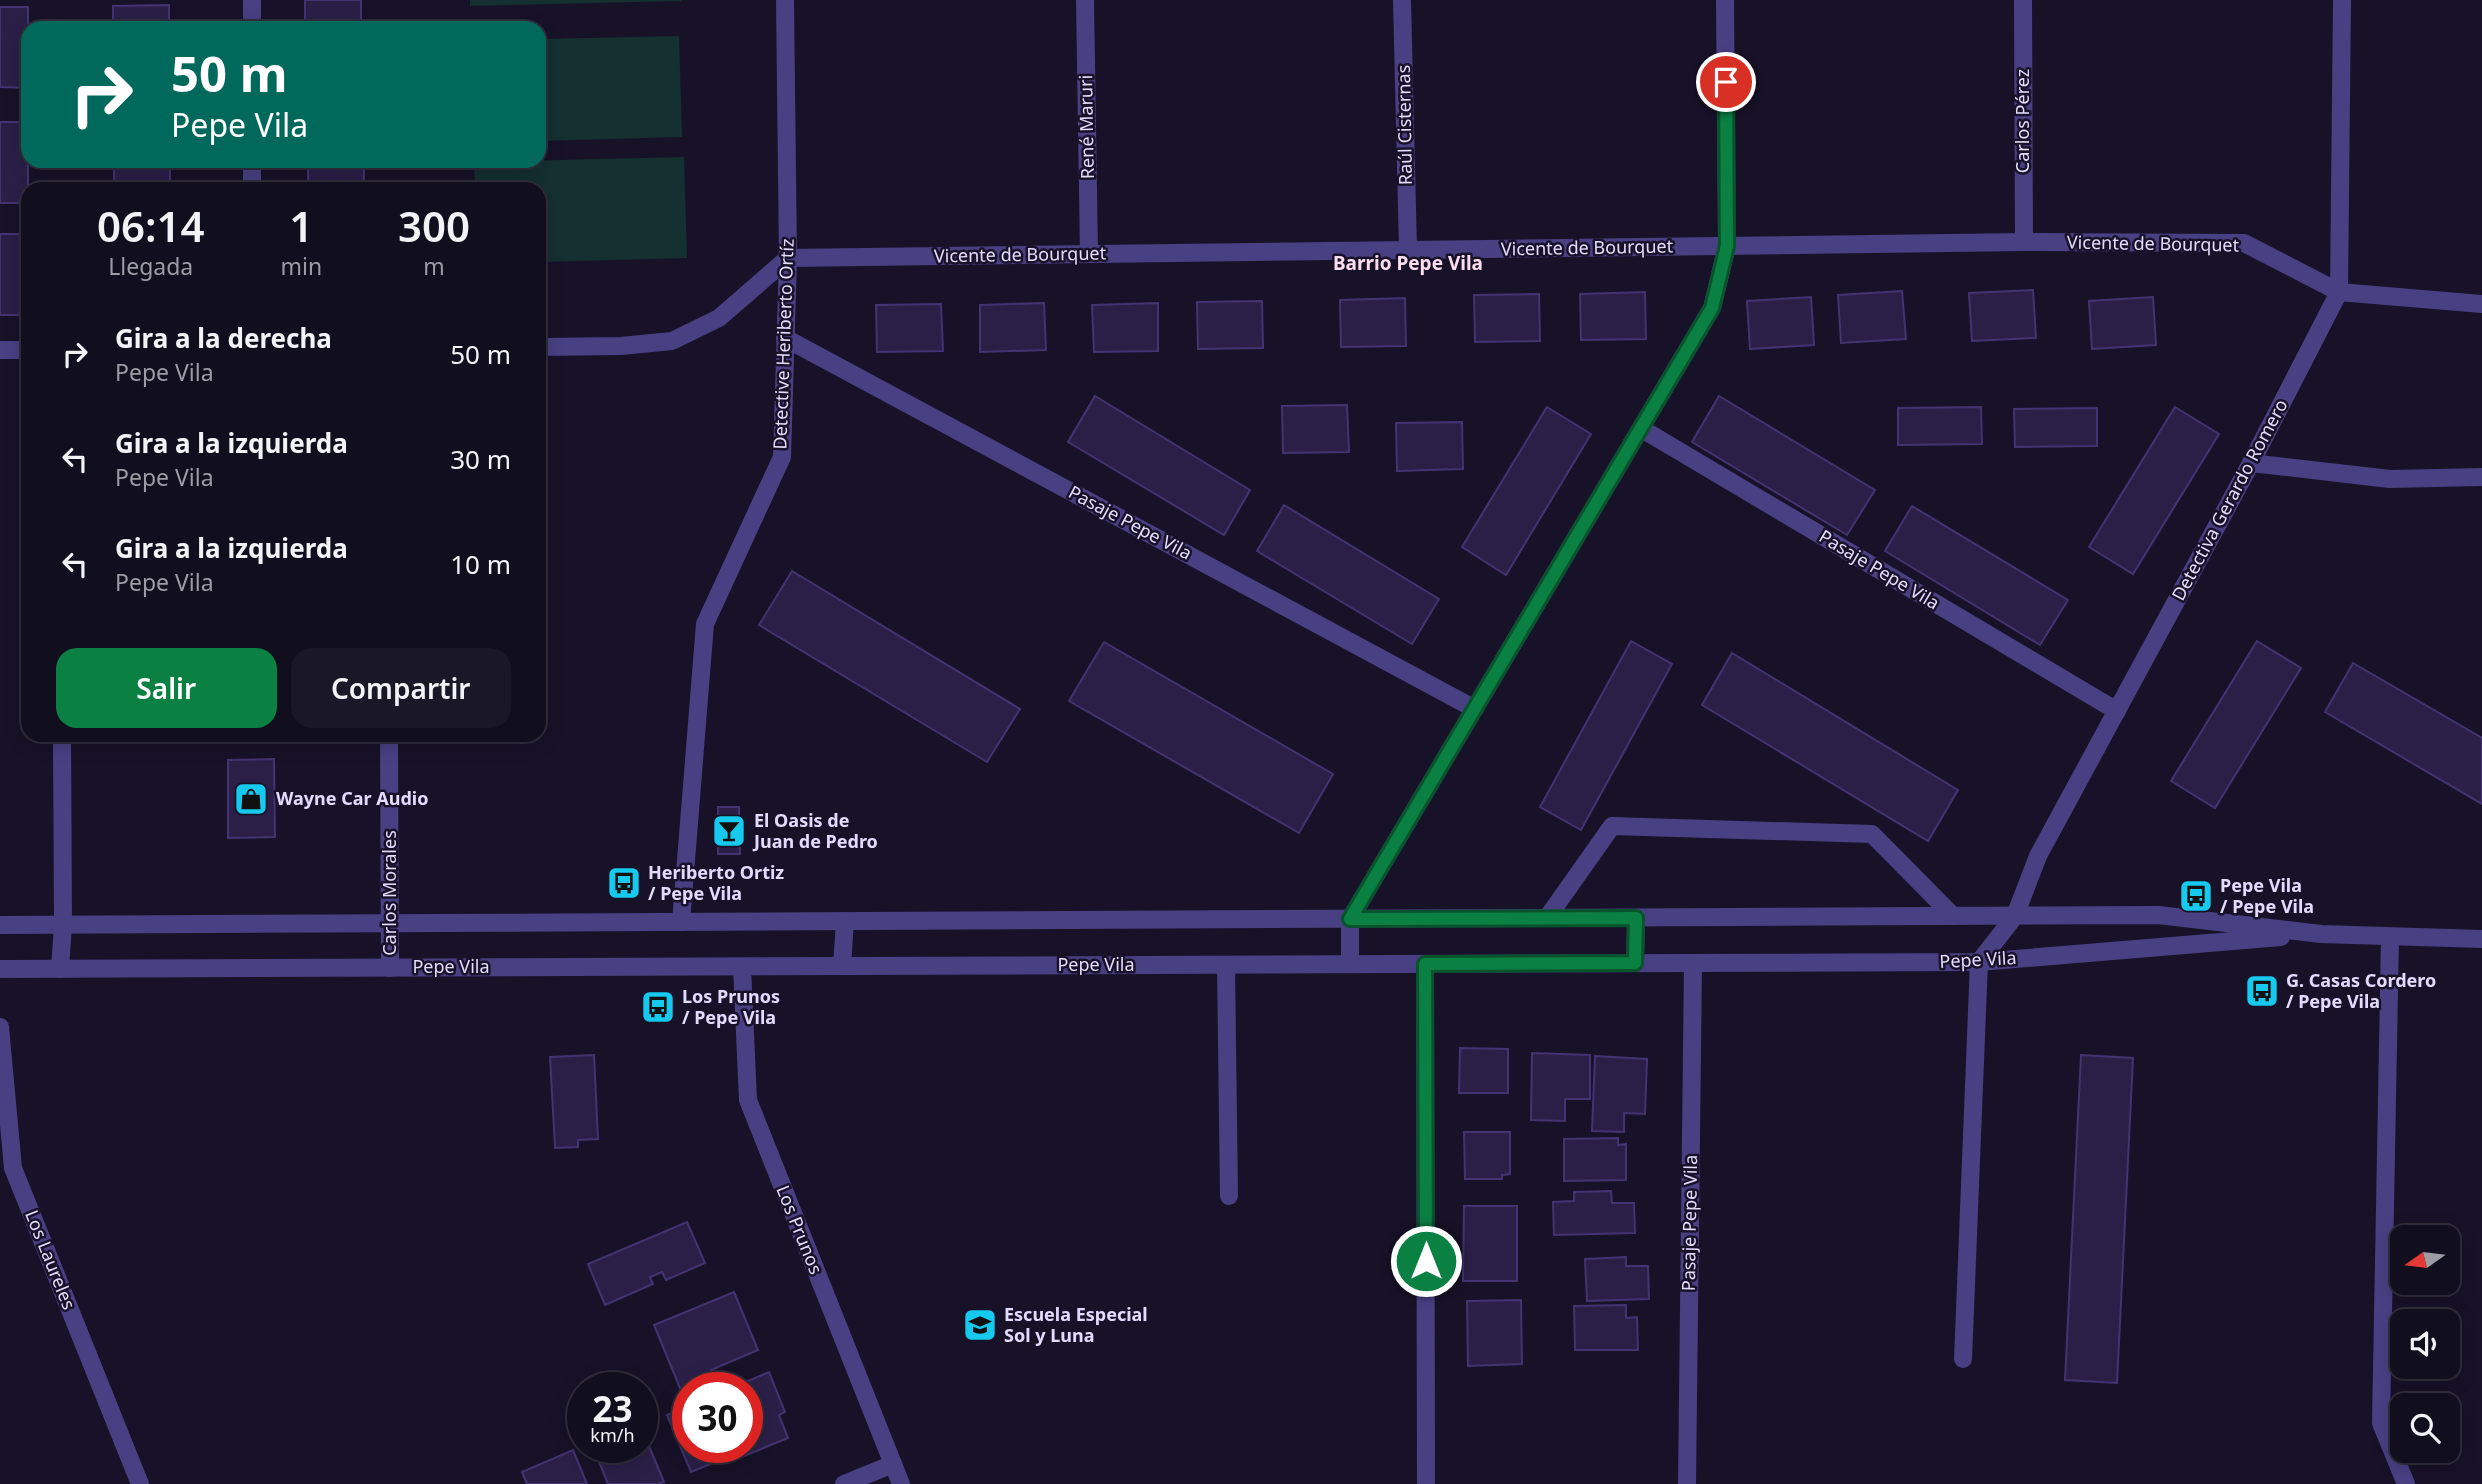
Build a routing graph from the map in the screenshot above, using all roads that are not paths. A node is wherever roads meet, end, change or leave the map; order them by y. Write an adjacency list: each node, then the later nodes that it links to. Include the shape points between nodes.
1 (252, 0): 8 (street)
2 (785, 0): 13 (street, Detective Heriberto Ortíz)
3 (1085, 0): 12 (street, René Maruri)
4 (1402, 0): 11 (street, Raúl Cisternas)
5 (1725, 0): 10 (street)
6 (2022, 0): 9 (street, Carlos Pérez)
7 (2342, 0): 14 (street, Detectiva Gerardo Romero)
8 (252, 21)
9 (2024, 242): 10 (street, Vicente de Bourquet); 14 (street, Vicente de Bourquet, via 2244,243)
10 (1727, 246): 11 (street, Vicente de Bourquet); 20 (street, via 1712,308)
11 (1408, 250): 12 (street, Vicente de Bourquet)
12 (1089, 254): 13 (street, Vicente de Bourquet)
13 (788, 258): 16 (street, Detective Heriberto Ortíz); 17 (street, via 719,318 672,341)
14 (2339, 292): 15 (street, Vicente de Bourquet); 21 (street, Detectiva Gerardo Romero)
15 (2482, 304)
16 (785, 338): 23 (street, Pasaje Pepe Vila); 33 (street, Detective Heriberto Ortíz, via 782,457 705,624)
17 (546, 347)
18 (0, 349): 19 (street)
19 (21, 349)
20 (1642, 429): 23 (street); 24 (street, Pasaje Pepe Vila)
21 (2251, 463): 22 (street, via 2390,479); 24 (street, Detectiva Gerardo Romero)
22 (2482, 477)
23 (1475, 709): 31 (street)
24 (2117, 711): 28 (street, Detectiva Gerardo Romero, via 2038,856)
25 (62, 742): 35 (street)
26 (389, 742): 34 (street, Carlos Morales)
27 (1953, 916): 28 (street, Pepe Vila); 29 (street, via 1872,834 1612,826); 30 (street, Pepe Vila)
28 (2015, 916): 37 (street, Pepe Vila, via 2158,915); 40 (street, Detectiva Gerardo Romero)
29 (1546, 918): 30 (street, Pepe Vila); 31 (street, Pepe Vila)
30 (1636, 918): 41 (street)
31 (1350, 919): 32 (street, Pepe Vila); 43 (street)
32 (845, 921): 33 (street, Pepe Vila); 46 (street)
33 (681, 922): 34 (street, Pepe Vila)
34 (390, 923): 35 (street, Pepe Vila); 48 (street, Carlos Morales)
35 (63, 924): 36 (street, Pepe Vila); 50 (street)
36 (0, 925)
37 (2321, 934): 38 (street, Pepe Vila); 40 (street, Pepe Vila)
38 (2390, 937): 39 (street, Pepe Vila); 60 (street, via 2381,1423)
39 (2482, 939)
40 (1979, 962): 42 (street, Pepe Vila); 53 (street)
41 (1635, 963): 42 (street, Pepe Vila); 44 (street, Pepe Vila)
42 (1693, 963): 59 (street, Pasaje Pepe Vila)
43 (1350, 964): 44 (street, Pepe Vila); 45 (street, Pepe Vila)
44 (1425, 964): 58 (street)
45 (1226, 965): 46 (street, Pepe Vila); 52 (street)
46 (842, 966): 47 (street, Pepe Vila)
47 (742, 967): 48 (street, Pepe Vila); 54 (street, Los Prunos, via 748,1100)
48 (390, 968): 50 (street, Pepe Vila)
49 (0, 969): 50 (street, Pepe Vila)
50 (60, 969)
51 (0, 1027): 55 (street, Los Laureles, via 13,1168)
52 (1229, 1196)
53 (1963, 1359)
54 (892, 1464): 56 (street); 57 (street, Los Prunos)
55 (140, 1484)
56 (844, 1484)
57 (901, 1484)
58 (1426, 1484)
59 (1687, 1484)
60 (2406, 1484)

